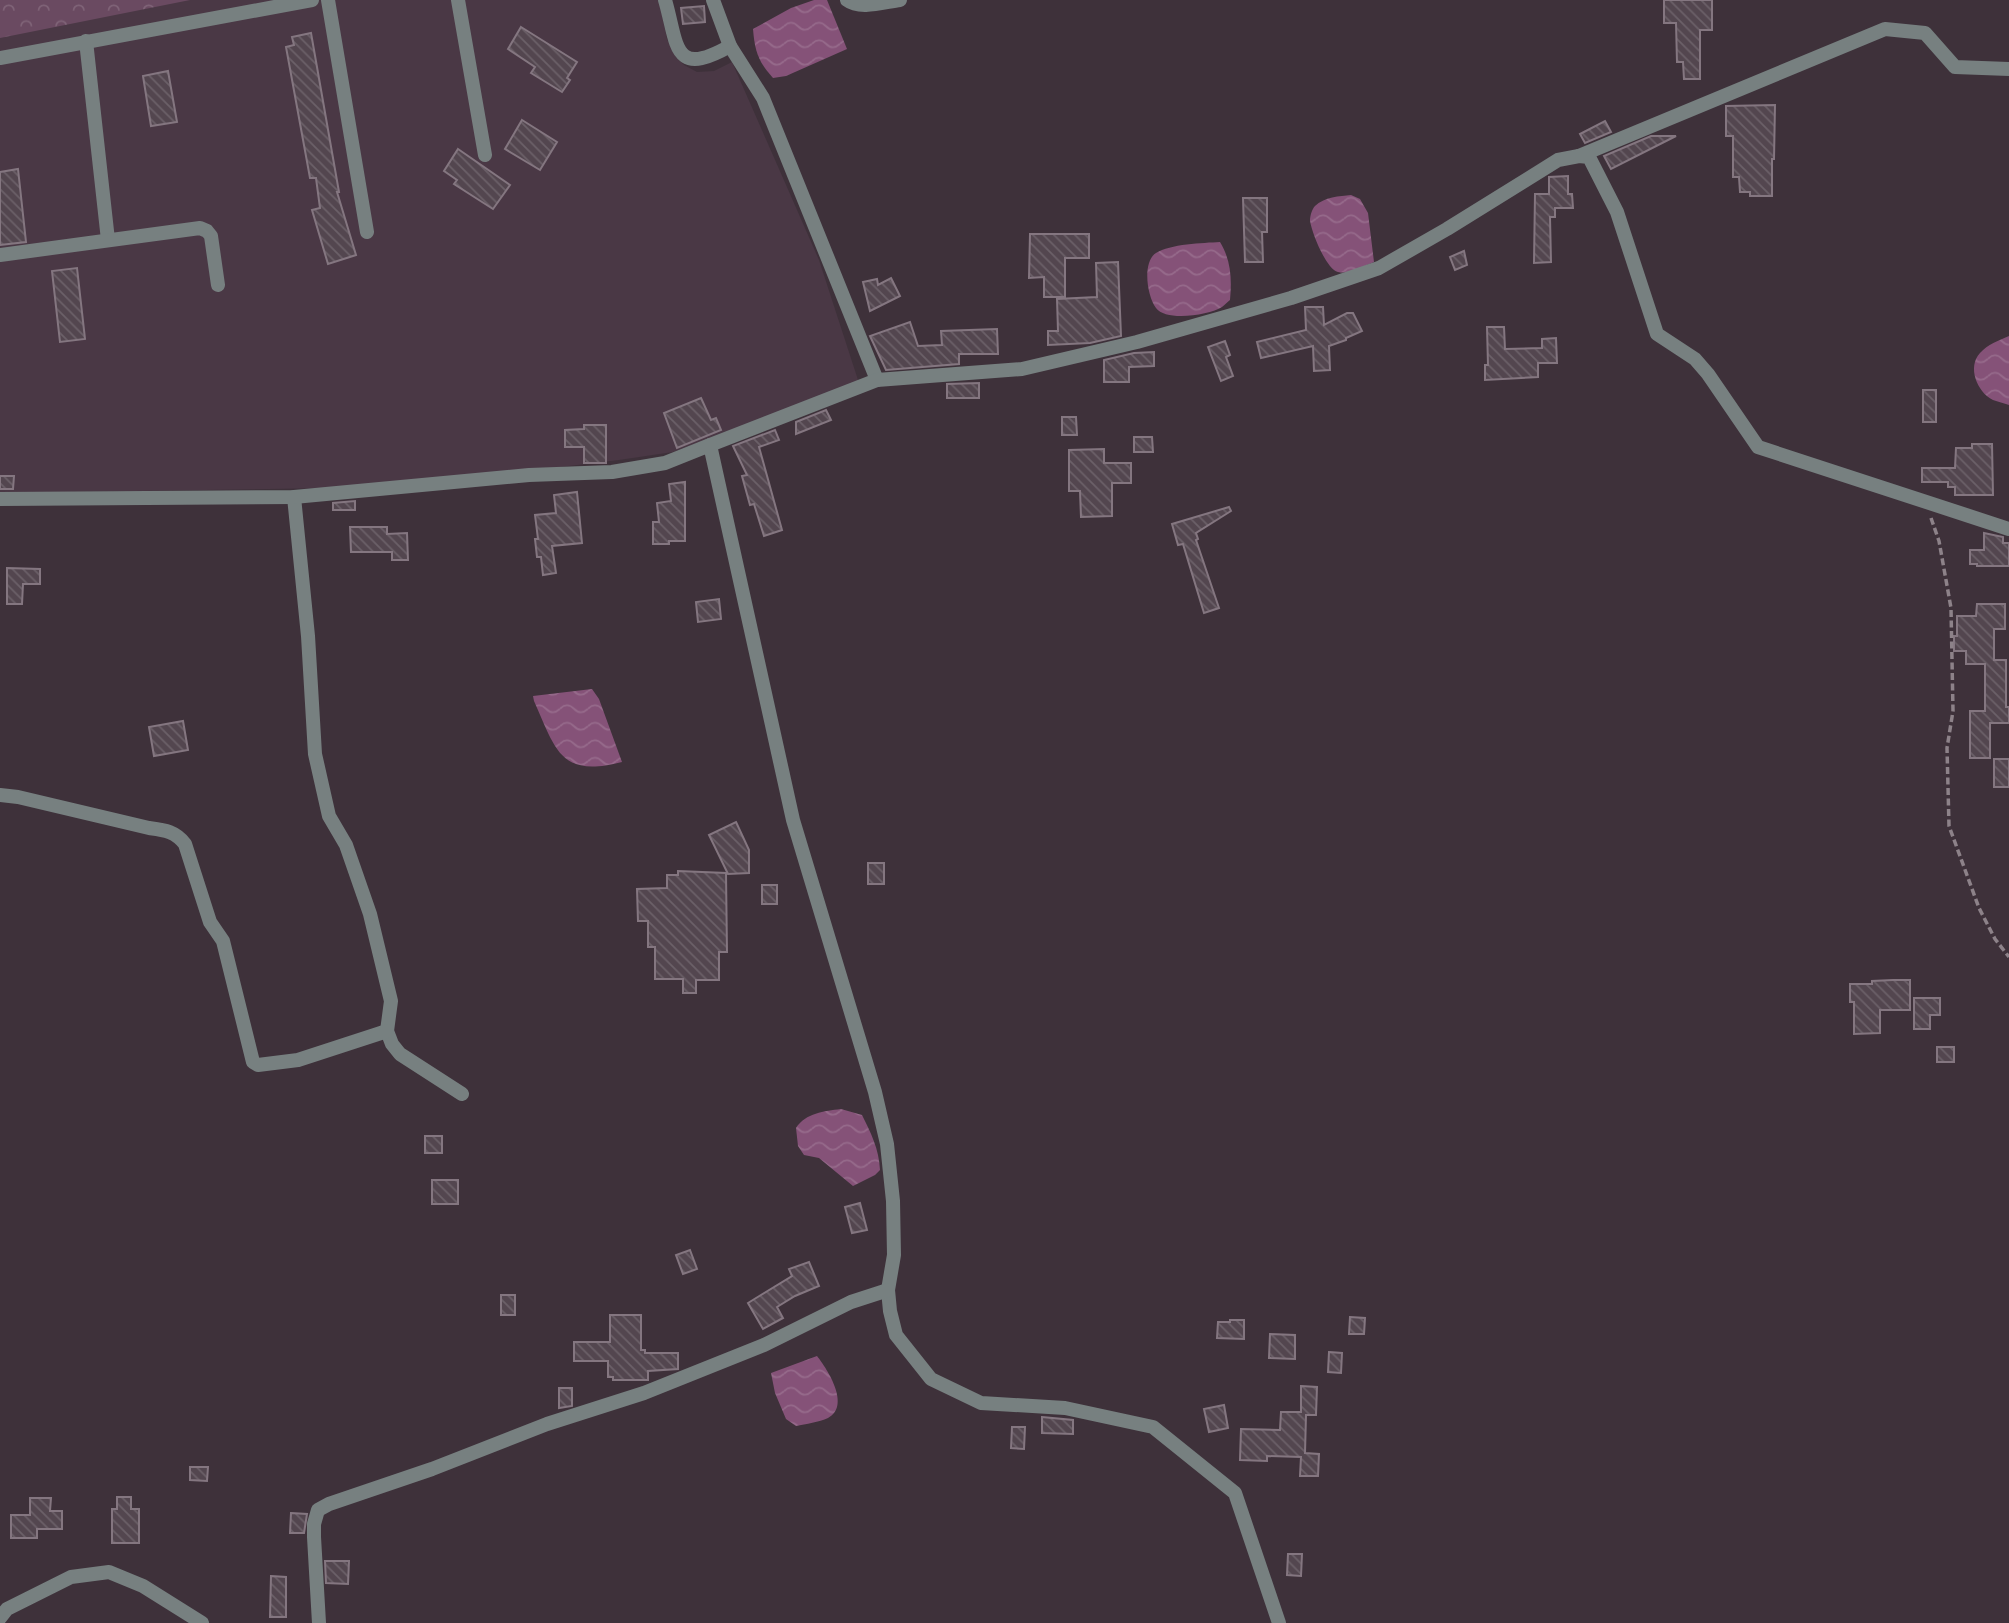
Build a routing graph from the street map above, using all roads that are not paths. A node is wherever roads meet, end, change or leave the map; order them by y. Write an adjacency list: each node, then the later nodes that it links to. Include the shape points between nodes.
1 (312, 0): 8 (street)
2 (328, 0): 14 (street)
3 (458, 0): 12 (street)
4 (665, 0): 9 (street, via 672,36 687,58 711,56)
5 (713, 0): 9 (street)
6 (848, 0): 7 (street, via 860,5)
7 (900, 0)
8 (86, 41): 10 (street); 15 (street)
9 (730, 46): 18 (street, via 762,98)
10 (0, 58)
11 (2009, 69): 13 (street, via 1955,66 1925,33 1885,29)
12 (485, 155)
13 (1579, 156): 18 (street, via 1558,160 1379,268 1292,298 1022,369); 22 (street, via 1589,157 1617,212 1657,334 1695,359 1758,447)
14 (367, 232)
15 (108, 240): 16 (street); 17 (street, via 200,228 211,236)
16 (0, 255)
17 (218, 285)
18 (877, 380): 19 (street)
19 (710, 445): 20 (street, via 665,463 612,472 529,475); 26 (street, via 793,820 887,1144 894,1255)
20 (294, 497): 21 (street); 24 (street, via 315,754 329,816 346,845 370,914 391,1001)
21 (0, 499)
22 (2009, 528)
23 (0, 795): 24 (street, via 167,830 180,837 210,922 223,941 253,1062 298,1060)
24 (387, 1031): 25 (street, via 400,1054)
25 (462, 1094)
26 (888, 1290): 29 (street, via 644,1393 547,1424 318,1510 314,1536); 30 (street, via 896,1335 931,1379 981,1403 1065,1408 1153,1427 1235,1493)
27 (0, 1618): 28 (street, via 6,1609 71,1577 109,1572 143,1586)
28 (202, 1623)
29 (319, 1623)
30 (1279, 1623)

